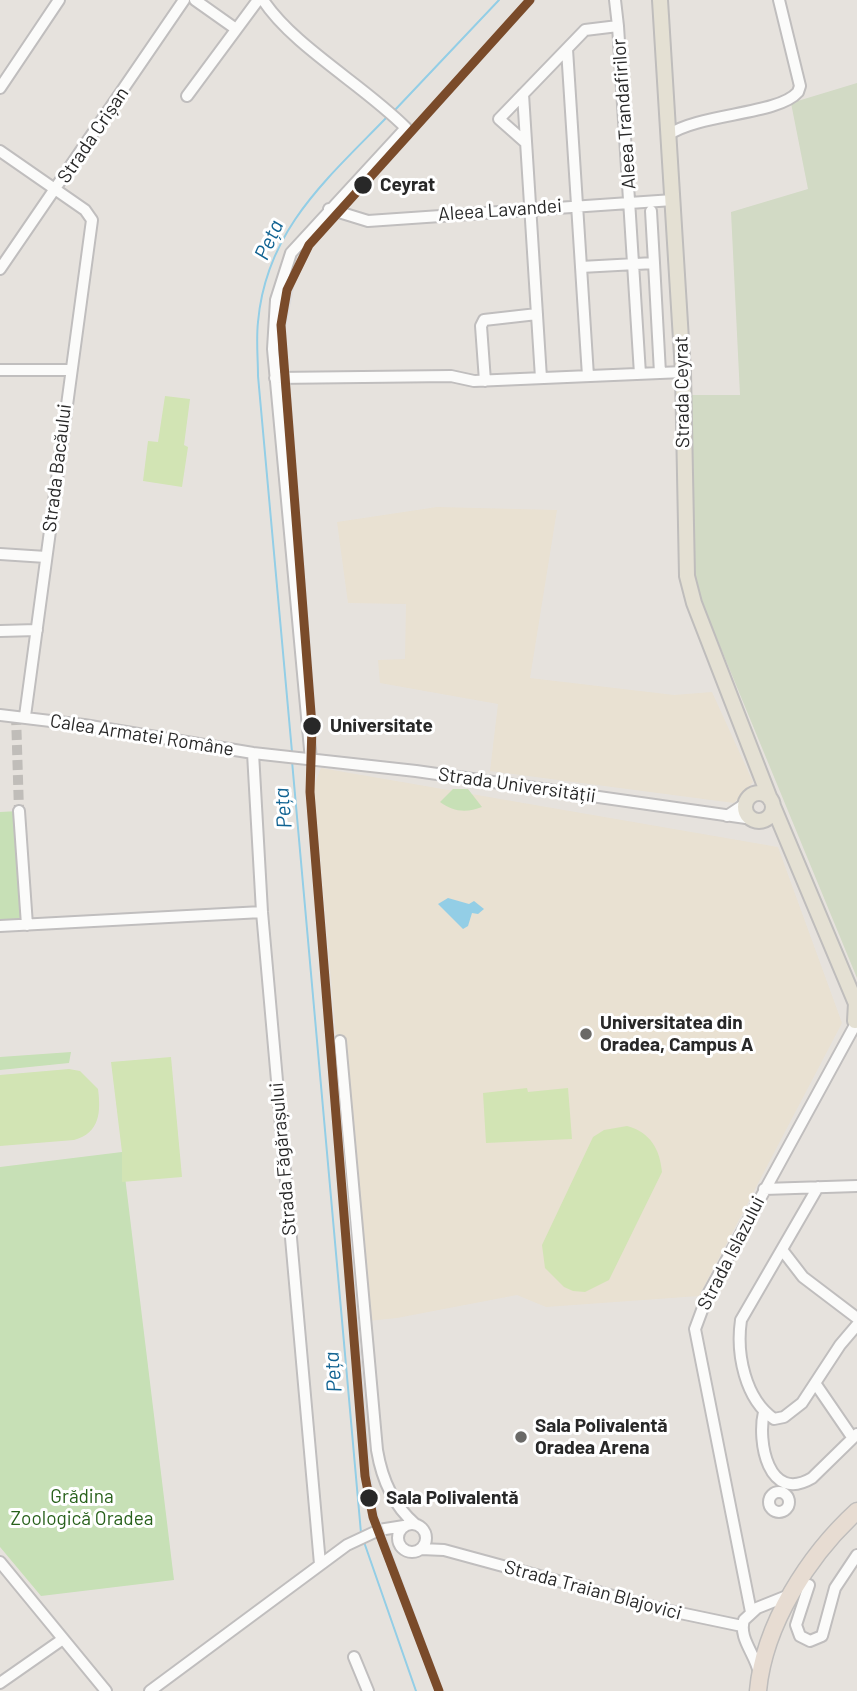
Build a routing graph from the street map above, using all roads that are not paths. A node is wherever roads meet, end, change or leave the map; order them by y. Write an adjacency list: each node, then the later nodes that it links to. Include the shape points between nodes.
1 (59, 0): 11 (street)
2 (184, 0): 19 (street, Strada Crișan)
3 (195, 0): 9 (street)
4 (260, 0): 9 (street); 24 (street, via 284,26 405,126)
5 (615, 0): 8 (street, Aleea Trandafirilor)
6 (660, 0): 14 (main road, Strada Ceyrat)
7 (779, 0): 15 (street, via 798,92 783,101)
8 (618, 26): 10 (street, Aleea Trandafirilor, via 585,30); 21 (street, Aleea Trandafirilor)
9 (236, 29): 13 (street)
10 (567, 48): 12 (street, Aleea Trandafirilor); 22 (street)
11 (0, 88)
12 (523, 94): 17 (street); 17 (street, Aleea Trandafirilor, via 499,119)
13 (187, 96)
14 (668, 120): 15 (street); 16 (main road, Strada Ceyrat)
15 (686, 124): 16 (street)
16 (668, 135): 20 (main road, Strada Ceyrat)
17 (525, 142): 23 (street)
18 (0, 151): 19 (street)
19 (56, 190): 29 (street, Strada Crișan); 32 (street, Strada Bacăului, via 92,220)
20 (673, 200): 21 (street, Aleea Lavandei); 33 (main road, Strada Ceyrat)
21 (631, 202): 22 (street, Aleea Lavandei); 27 (street, Aleea Trandafirilor)
22 (578, 205): 23 (street, Aleea Lavandei); 28 (street)
23 (531, 208): 24 (street, Aleea Lavandei, via 368,221); 30 (street)
24 (329, 209): 37 (street, via 283,268 272,329)
25 (651, 211): 26 (street)
26 (654, 263): 27 (street); 34 (street)
27 (634, 264): 28 (street); 35 (street, Aleea Trandafirilor)
28 (581, 267): 36 (street)
29 (0, 269)
30 (537, 314): 38 (street); 39 (street, via 484,320)
31 (0, 370): 32 (street)
32 (69, 370): 41 (street, Strada Bacăului)
33 (683, 372): 34 (street); 48 (main road, Strada Ceyrat, via 687,576)
34 (660, 373): 35 (street)
35 (640, 374): 36 (street)
36 (588, 376): 38 (street)
37 (275, 378): 39 (street, via 452,376); 47 (street)
38 (541, 378): 39 (street)
39 (485, 381)
40 (0, 554): 41 (street)
41 (46, 557): 43 (street, Strada Bacăului)
42 (0, 631): 43 (street)
43 (37, 631): 45 (street, Strada Bacăului)
44 (0, 715): 45 (street, Calea Armatei Române)
45 (24, 716): 46 (street, Calea Armatei Române)
46 (253, 753): 47 (street, Calea Armatei Române); 55 (street, Strada Făgărașului)
47 (308, 760): 52 (street, Strada Universității)
48 (762, 771): 49 (main road); 50 (main road, Strada Ceyrat)
49 (748, 800): 50 (main road, via 759,793); 52 (street); 53 (main road, via 746,813)
50 (771, 803): 53 (main road, via 769,815); 54 (main road)
51 (19, 811): 56 (street)
52 (727, 816): 53 (street, Strada Universității)
53 (757, 820): 54 (main road, Strada Universității)
54 (788, 839): 58 (main road)
55 (262, 912): 56 (street); 77 (street, Strada Făgărașului)
56 (27, 925): 57 (street)
57 (0, 926)
58 (856, 1004): 59 (main road)
59 (855, 1029): 63 (street, Strada Islazului)
60 (341, 1041): 72 (street, via 377,1450)
61 (857, 1186): 62 (street)
62 (818, 1187): 63 (street); 64 (street)
63 (764, 1189): 81 (street, Strada Islazului, via 699,1312 695,1329)
64 (783, 1251): 65 (street, via 803,1277); 68 (street, via 741,1320 738,1337 751,1391)
65 (857, 1318)
66 (857, 1325): 67 (street)
67 (815, 1383): 68 (street, via 785,1417 774,1419); 69 (street)
68 (764, 1412): 69 (street, via 759,1431 769,1469 783,1487 812,1478)
69 (855, 1436)
70 (857, 1511): 80 (highway, via 821,1551)
71 (857, 1524): 79 (highway)
72 (403, 1530): 73 (street, Strada Traian Blajovici); 74 (street, Strada Traian Blajovici, via 406,1551); 77 (street, via 374,1533)
73 (425, 1532): 74 (street); 75 (street, Strada Traian Blajovici)
74 (421, 1549): 75 (street, Strada Traian Blajovici)
75 (444, 1550): 82 (street, Strada Traian Blajovici, via 668,1611)
76 (857, 1555): 79 (street, via 835,1588 827,1625 818,1640 804,1640 797,1630)
77 (320, 1564): 88 (street)
78 (2, 1569): 83 (street)
79 (808, 1585): 86 (highway)
80 (792, 1594): 81 (street); 86 (highway, via 776,1629)
81 (751, 1612): 82 (street)
82 (742, 1626): 86 (street)
83 (63, 1639): 85 (street); 87 (street)
84 (354, 1657): 89 (street)
85 (0, 1683)
86 (762, 1688)
87 (106, 1691)
88 (150, 1691)
89 (368, 1691)

